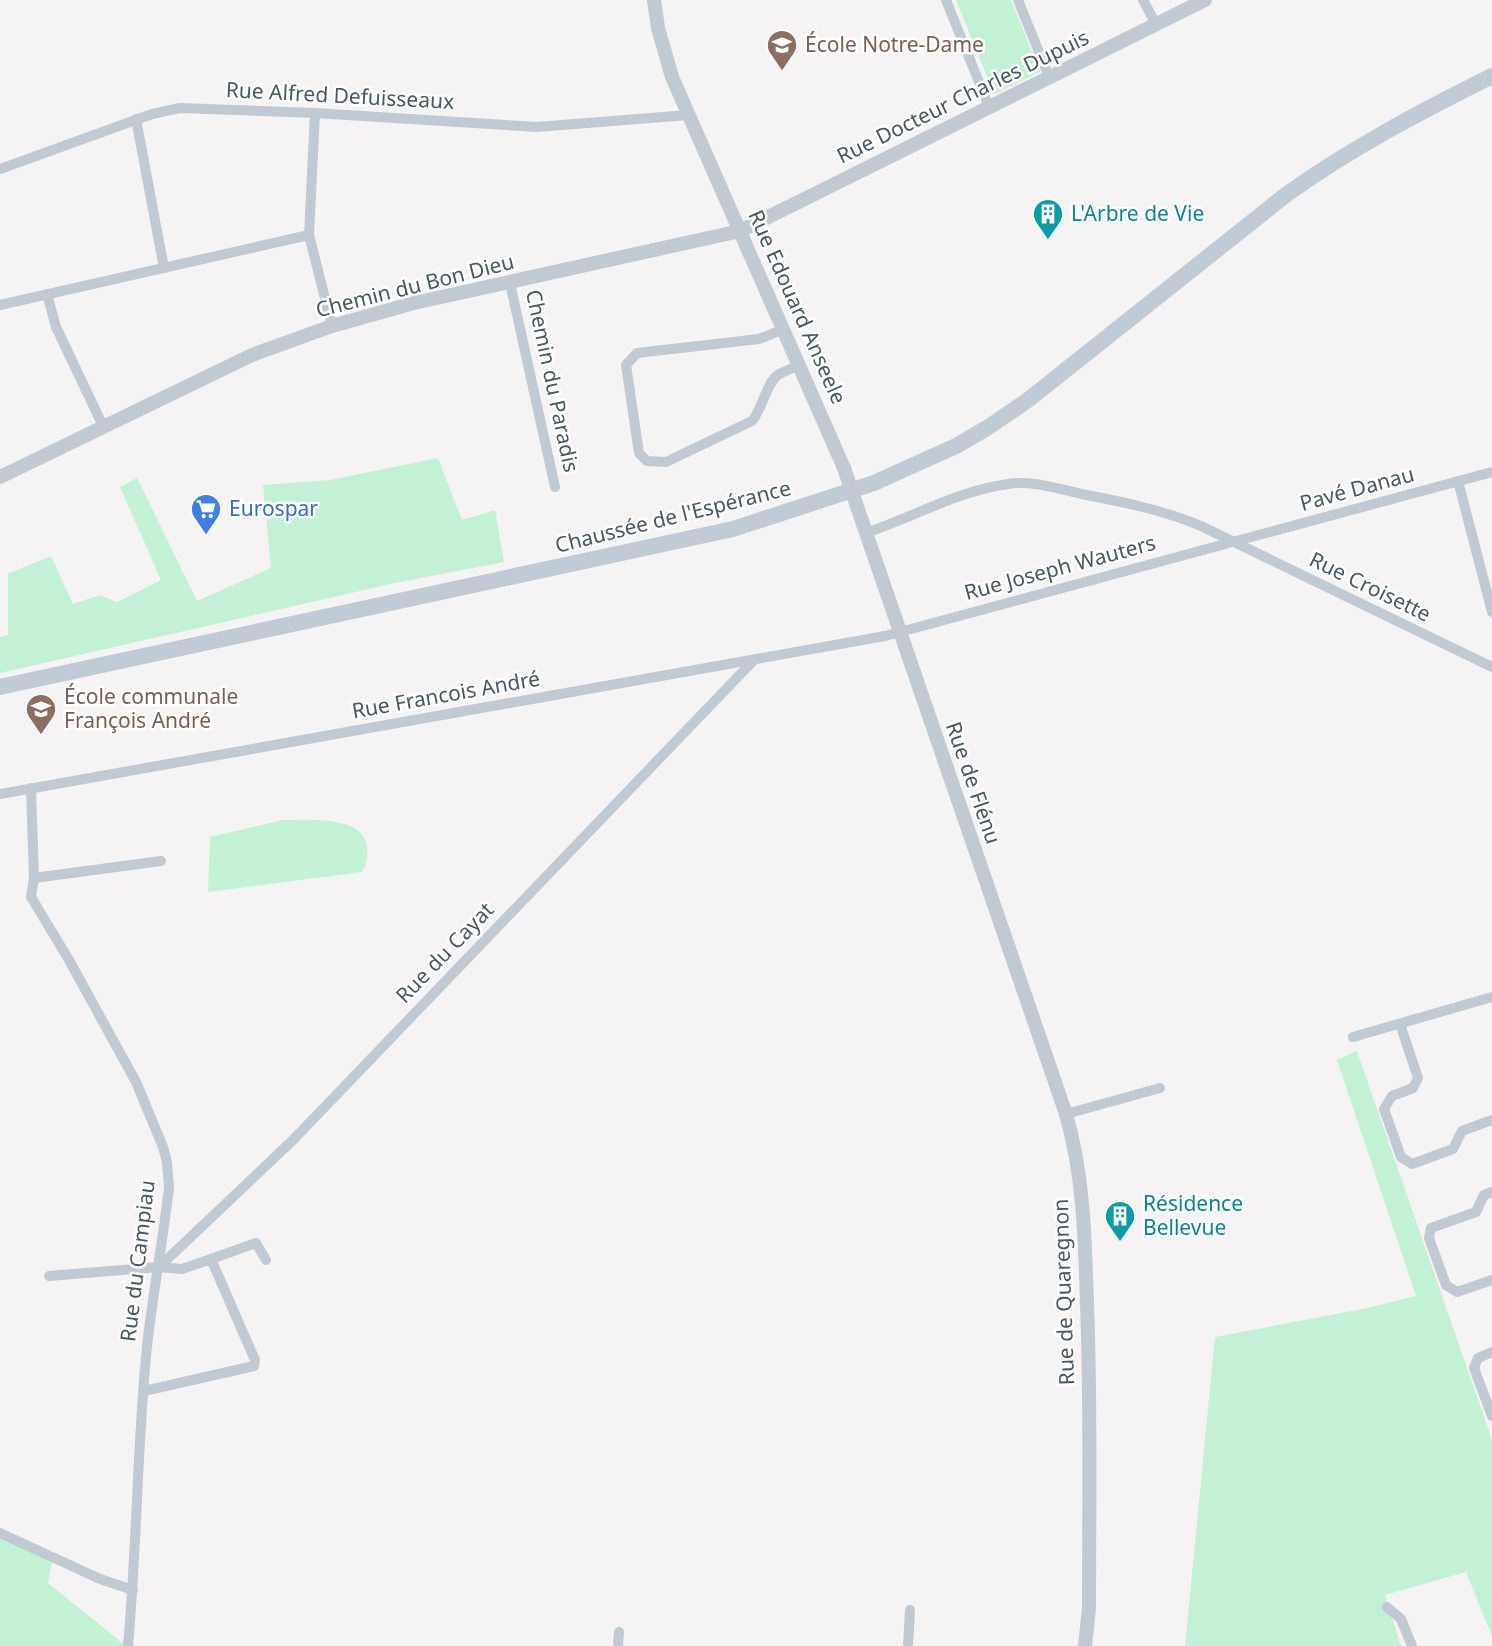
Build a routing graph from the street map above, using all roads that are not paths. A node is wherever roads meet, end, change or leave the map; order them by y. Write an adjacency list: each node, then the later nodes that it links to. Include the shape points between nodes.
1 (654, 0): 11 (street, Rue Edouard Anseele, via 662,45)
2 (946, 0): 9 (street)
3 (1018, 0): 8 (street)
4 (1143, 0): 6 (street)
5 (1205, 0): 6 (street, Rue Docteur Charles Dupuis)
6 (1156, 24): 8 (street, Rue Docteur Charles Dupuis)
7 (1492, 76): 34 (main road, Chaussée de l'Espérance, via 1382,132 1320,171 1061,375 987,428 918,465 733,528)
8 (1049, 77): 9 (street, Rue Docteur Charles Dupuis)
9 (989, 107): 14 (street, Rue Docteur Charles Dupuis)
10 (315, 113): 11 (street, Rue Alfred Defuisseaux, via 537,127); 12 (street, Rue Alfred Defuisseaux, via 180,108); 15 (street)
11 (688, 115): 14 (street, Rue Edouard Anseele)
12 (136, 120): 13 (street, Rue Alfred Defuisseaux); 16 (street)
13 (0, 169)
14 (740, 231): 17 (street, Chemin du Bon Dieu); 21 (street, Rue Edouard Anseele)
15 (309, 235): 16 (street); 20 (street)
16 (164, 268): 18 (street)
17 (510, 283): 20 (street, Chemin du Bon Dieu); 27 (street, Chemin du Paradis)
18 (47, 294): 19 (street); 23 (street, via 56,327)
19 (0, 305)
20 (332, 326): 23 (street, Chemin du Bon Dieu, via 252,355)
21 (784, 329): 22 (street, Rue Edouard Anseele); 22 (street, via 759,339 637,353 626,365 639,453 647,461 666,463 752,421 776,376)
22 (800, 365): 28 (street, Rue Edouard Anseele, bridge)
23 (103, 426): 25 (street, Chemin du Bon Dieu)
24 (1492, 472): 26 (street, Pavé Danau)
25 (0, 477)
26 (1458, 481): 29 (street, Pavé Danau); 30 (street)
27 (555, 487)
28 (865, 529): 29 (street, Rue Croisette, via 942,501 1021,483 1158,510); 31 (street, Rue Edouard Anseele)
29 (1232, 541): 31 (street, Rue Joseph Wauters); 33 (street, Rue Croisette)
30 (1492, 612)
31 (899, 633): 32 (street, Rue Francois André); 39 (street, Rue de Flénu)
32 (754, 660): 35 (street, Rue Francois André); 49 (street, Rue du Cayat, via 292,1140)
33 (1492, 667)
34 (0, 687)
35 (31, 788): 36 (street, Rue Francois André); 38 (street, Rue du Campiau)
36 (0, 794)
37 (161, 861): 38 (street)
38 (34, 878): 49 (street, Rue du Campiau, via 32,897 136,1082 163,1147 169,1187)
39 (1007, 947): 44 (street, Rue de Quaregnon)
40 (1492, 997): 41 (street)
41 (1400, 1024): 42 (street); 45 (street, via 1418,1078 1413,1088 1392,1096 1384,1109 1401,1157 1412,1164 1453,1149 1462,1131)
42 (1353, 1037)
43 (1160, 1088): 44 (street)
44 (1066, 1114): 63 (street, Rue de Quaregnon, via 1077,1154 1087,1288 1090,1477)
45 (1492, 1120)
46 (1492, 1192): 51 (street, via 1484,1195 1476,1212 1432,1228 1429,1238 1446,1285 1457,1292)
47 (211, 1259): 48 (street, via 256,1243); 49 (street, via 182,1269); 53 (street, via 254,1366)
48 (266, 1260)
49 (159, 1267): 50 (street); 53 (street, Rue du Campiau)
50 (49, 1276)
51 (1492, 1279)
52 (1492, 1352): 54 (street, via 1478,1358 1474,1368)
53 (144, 1391): 56 (street, Rue du Campiau)
54 (1492, 1416)
55 (0, 1533): 56 (street)
56 (133, 1590): 60 (street, Rue du Campiau)
57 (1387, 1607): 64 (street, via 1401,1619)
58 (911, 1610): 62 (street)
59 (618, 1632): 61 (street)
60 (128, 1646)
61 (618, 1646)
62 (908, 1646)
63 (1085, 1646)
64 (1412, 1646)

